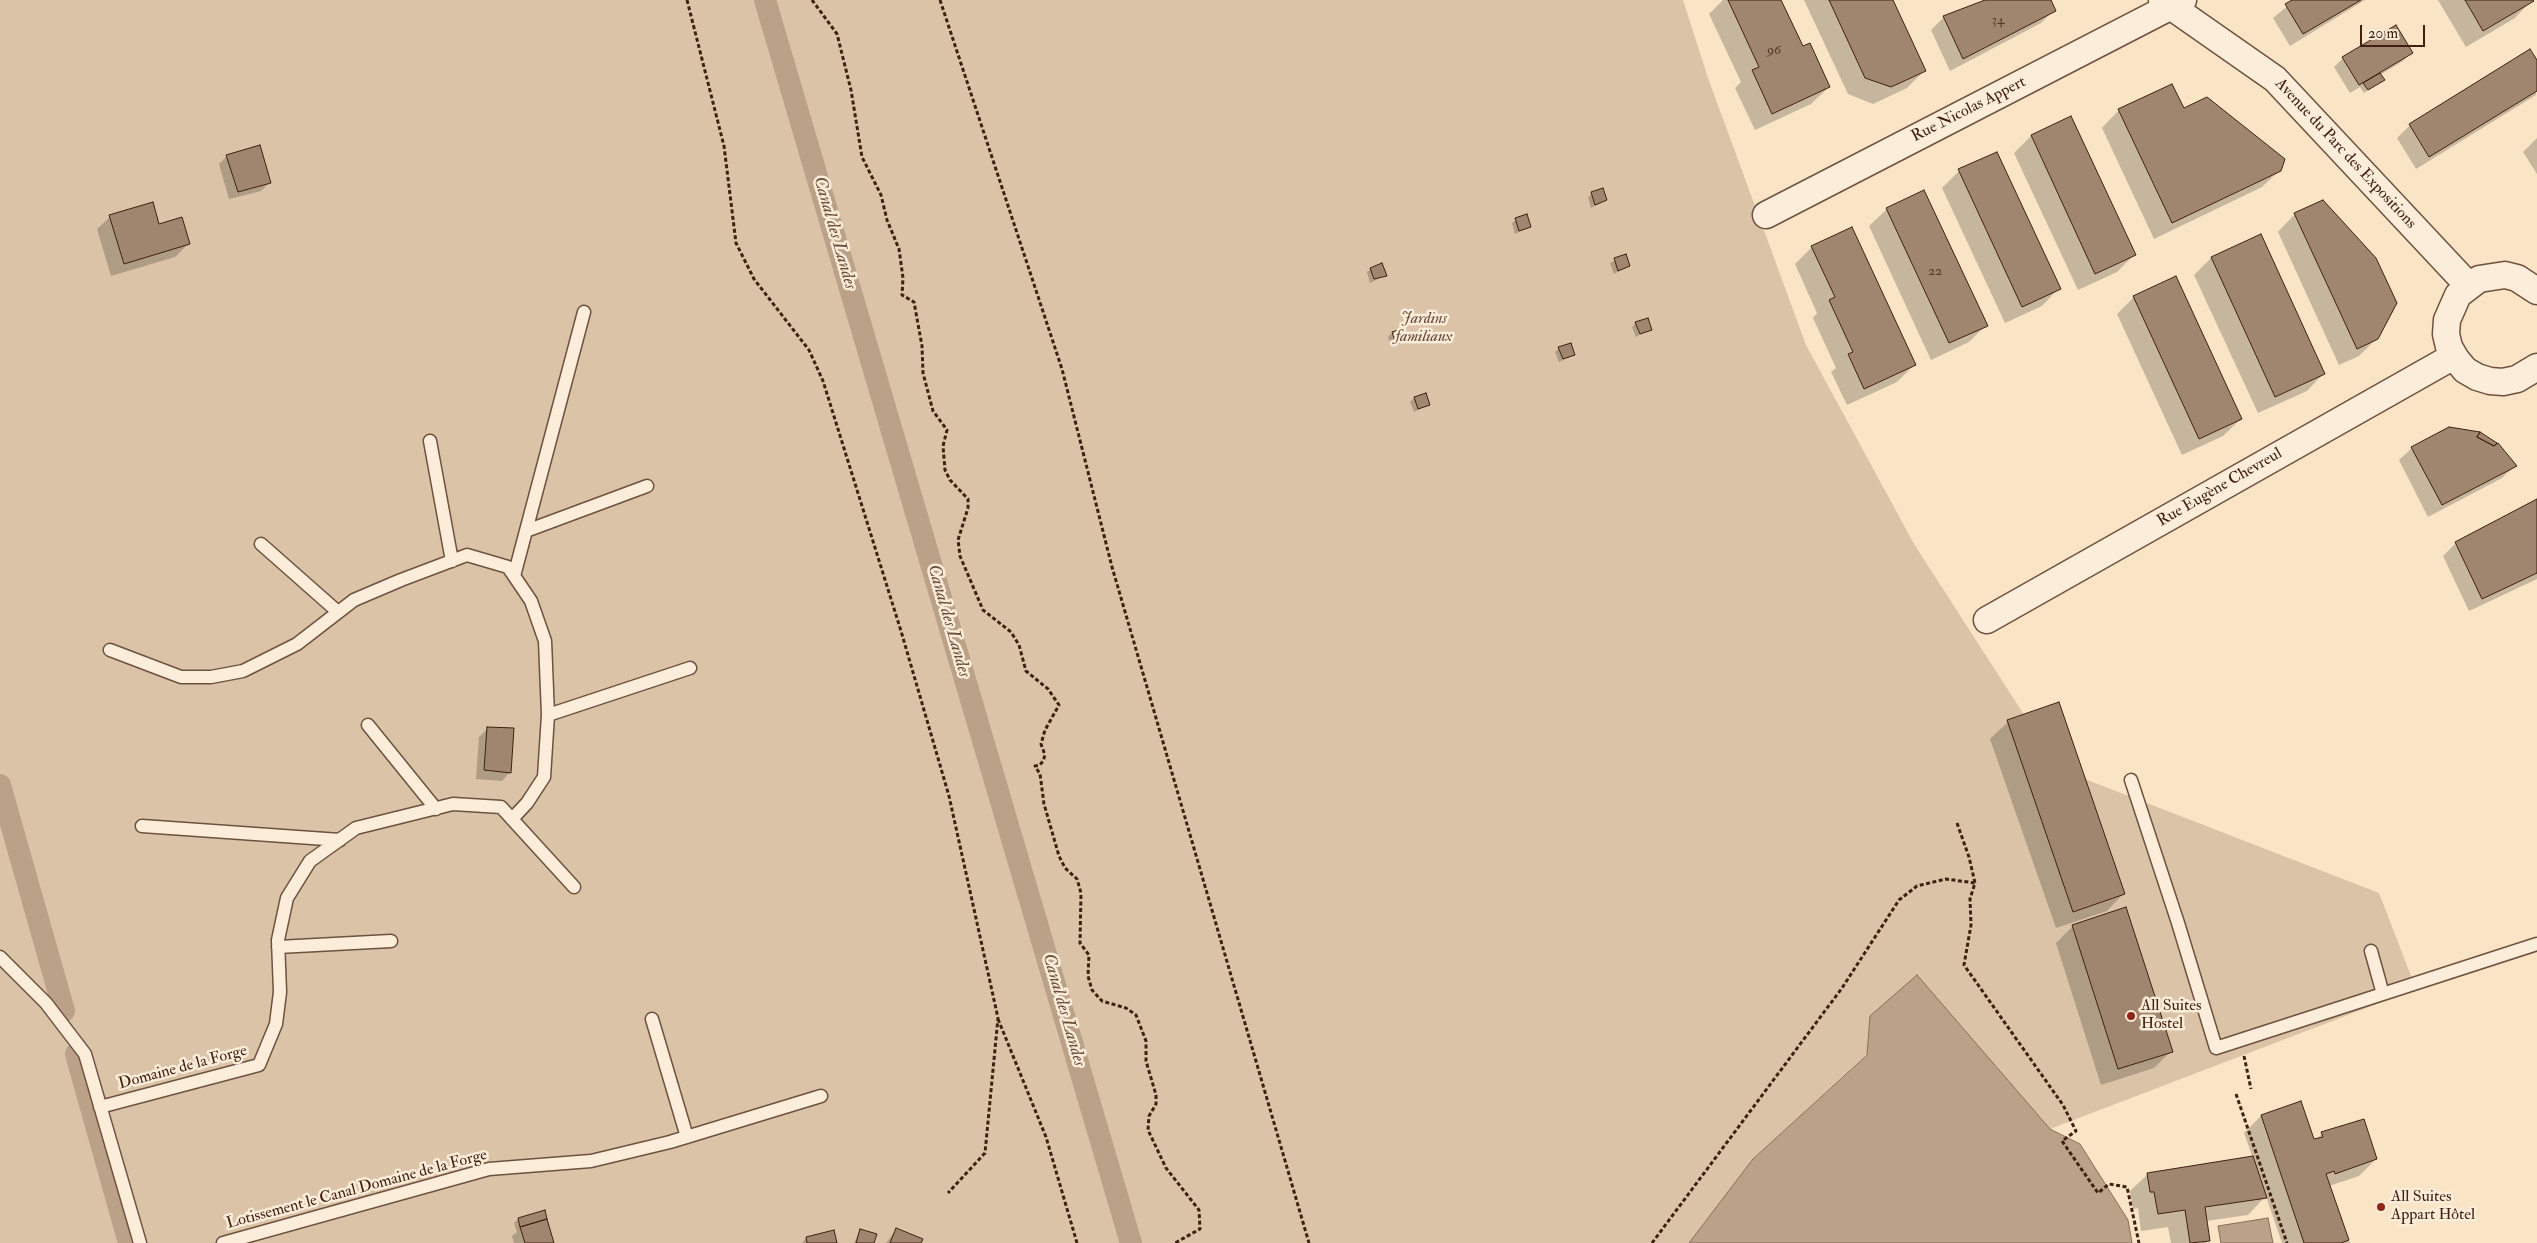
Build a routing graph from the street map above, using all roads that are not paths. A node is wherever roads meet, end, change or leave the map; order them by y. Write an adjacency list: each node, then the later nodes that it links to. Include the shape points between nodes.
1 (2172, 2): 2 (street, Rue Nicolas Appert); 3 (street, Avenue du Parc des Expositions, via 2275,79)
2 (1766, 215)
3 (2468, 286): 4 (street, via 2492,276 2505,275); 6 (street, via 2458,295 2446,320 2446,334)
4 (2537, 290)
5 (584, 312): 10 (lane)
6 (2454, 356): 7 (street, via 2465,370 2490,381); 15 (street, Rue Eugène Chevreul)
7 (2534, 376)
8 (430, 441): 12 (lane)
9 (647, 486): 10 (lane)
10 (526, 531): 13 (lane)
11 (261, 544): 14 (lane)
12 (452, 561): 13 (lane, via 467,555 508,567); 14 (lane, via 354,600)
13 (514, 576): 18 (lane, via 531,601 545,641)
14 (338, 612): 16 (lane, via 279,653 243,671 211,677 181,678)
15 (1987, 620)
16 (110, 650)
17 (690, 668): 18 (lane)
18 (548, 714): 22 (lane, via 544,776)
19 (368, 725): 21 (lane)
20 (2131, 780): 31 (lane, via 2216,1048)
21 (436, 809): 22 (lane, Domaine de la Forge, via 453,804 501,807); 24 (lane, Domaine de la Forge, via 356,828)
22 (512, 819): 25 (lane, Domaine de la Forge)
23 (142, 826): 24 (lane)
24 (340, 840): 28 (lane, Domaine de la Forge, via 310,861 287,898)
25 (574, 886)
26 (391, 941): 28 (lane)
27 (2537, 944): 31 (lane)
28 (278, 947): 34 (lane, Domaine de la Forge, via 280,992 276,1024 259,1065)
29 (2371, 951): 31 (lane)
30 (0, 957): 34 (lane, via 46,1003 85,1054)
31 (2383, 994)
32 (652, 1019): 35 (lane)
33 (821, 1096): 35 (lane, Lotissement le Canal Domaine de la Forge)
34 (100, 1107): 36 (lane)
35 (688, 1137): 37 (lane, Lotissement le Canal Domaine de la Forge, via 591,1161 489,1169)
36 (140, 1243)
37 (223, 1243)

